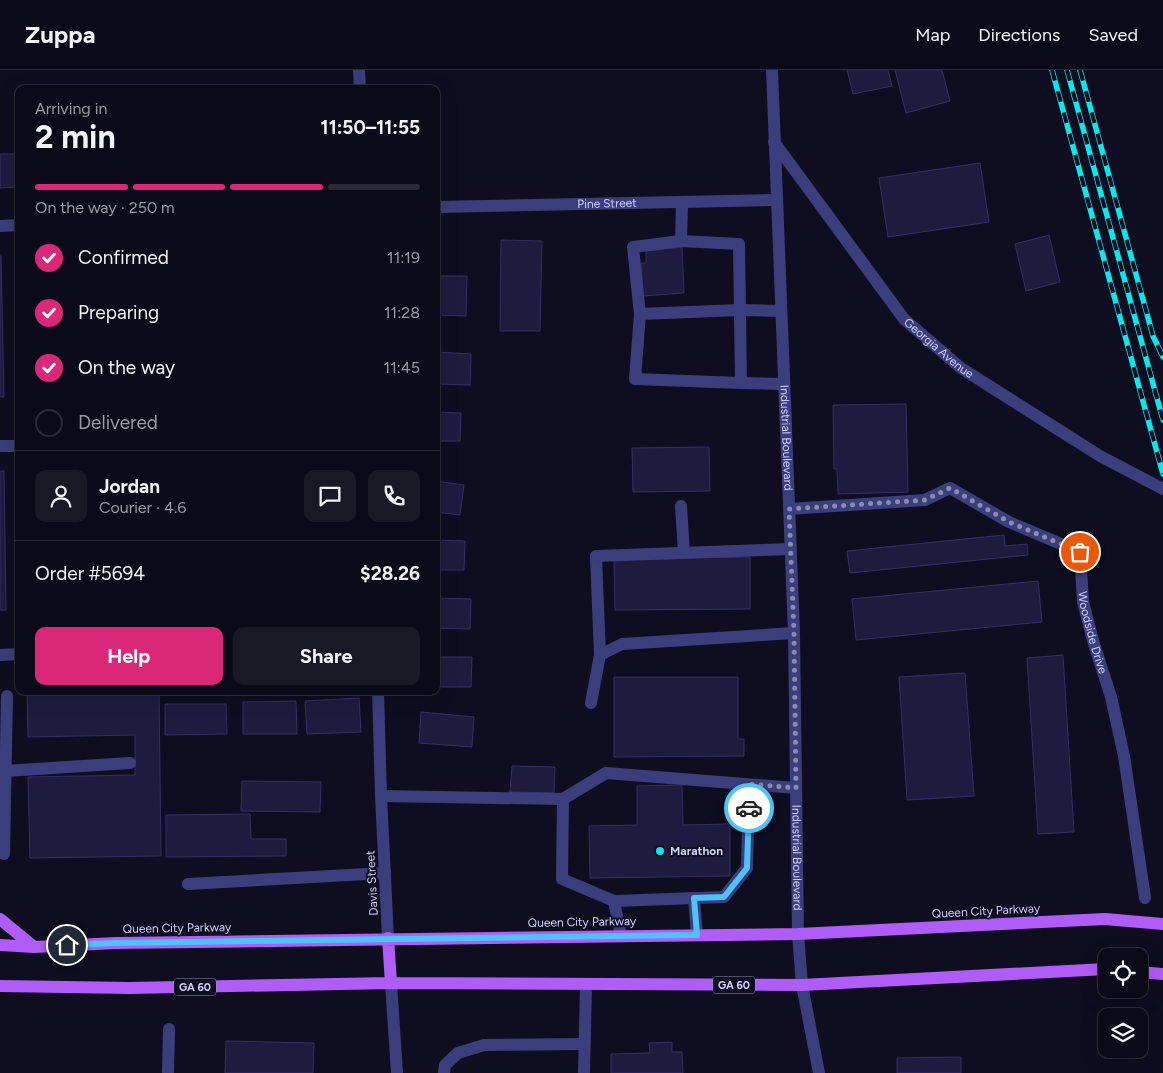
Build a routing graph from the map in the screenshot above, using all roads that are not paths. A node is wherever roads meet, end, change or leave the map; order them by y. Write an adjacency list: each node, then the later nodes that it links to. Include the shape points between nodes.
1 (359, 70): 3 (street)
2 (772, 70): 4 (street, Industrial Boulevard)
3 (360, 85)
4 (774, 142): 5 (street, Industrial Boulevard); 18 (street, Georgia Avenue, via 904,319 961,368 1100,456)
5 (777, 200): 6 (street, Pine Street); 12 (street, Industrial Boulevard)
6 (682, 202): 7 (street, Pine Street); 10 (street)
7 (440, 207)
8 (15, 225): 9 (street)
9 (0, 226)
10 (681, 241): 11 (street, via 739,244); 13 (street, via 633,247)
11 (740, 310): 12 (street); 13 (street); 14 (street)
12 (781, 310): 15 (street, Industrial Boulevard)
13 (640, 314): 14 (street, via 635,379)
14 (741, 383): 15 (street)
15 (784, 384): 20 (street, Industrial Boulevard)
16 (0, 446): 17 (street)
17 (15, 446)
18 (1163, 489)
19 (681, 506): 22 (street)
20 (789, 509): 21 (street, Industrial Boulevard); 40 (street, Woodside Drive, via 925,500 950,488 1009,522 1080,552 1083,602 1111,697 1124,756)
21 (790, 549): 22 (street); 23 (street, Industrial Boulevard)
22 (684, 553): 26 (street, via 596,556)
23 (794, 633): 26 (street, via 622,644); 33 (street, Industrial Boulevard)
24 (15, 654): 25 (street)
25 (0, 655)
26 (600, 655): 29 (street)
27 (378, 695): 34 (street, Davis Street)
28 (6, 696): 31 (street)
29 (591, 702)
30 (130, 763): 31 (street)
31 (3, 772): 36 (street)
32 (749, 784): 33 (street); 35 (street, via 606,773); 39 (street, via 747,868 724,897)
33 (796, 788): 44 (street, Industrial Boulevard)
34 (381, 796): 35 (street); 37 (street, Davis Street)
35 (564, 799): 41 (street, via 562,879)
36 (4, 854)
37 (385, 873): 38 (street); 47 (street, Davis Street)
38 (188, 884)
39 (694, 898): 41 (street); 45 (street)
40 (1145, 898)
41 (614, 900): 46 (street)
42 (0, 919): 49 (main road)
43 (1163, 924): 44 (main road, Queen City Parkway, via 1105,919)
44 (798, 934): 45 (main road, Queen City Parkway); 55 (street, Industrial Boulevard)
45 (697, 935): 46 (main road, Queen City Parkway)
46 (621, 936): 47 (main road, Queen City Parkway)
47 (388, 938): 49 (main road, Queen City Parkway); 53 (main road, Davis Street)
48 (0, 945): 49 (main road, Queen City Parkway)
49 (34, 947)
50 (1098, 969): 55 (main road, GA 60)
51 (1148, 973): 52 (main road)
52 (1163, 974)
53 (390, 983): 54 (main road, GA 60); 56 (main road, GA 60, via 130,988); 60 (street, Davis Street)
54 (586, 984): 55 (main road, GA 60); 58 (street)
55 (802, 985): 63 (street, Industrial Boulevard)
56 (0, 986)
57 (169, 1029): 59 (street)
58 (584, 1044): 61 (street, via 484,1045 458,1053 445,1066); 62 (street)
59 (168, 1073)
60 (397, 1073)
61 (444, 1073)
62 (584, 1073)
63 (819, 1073)

